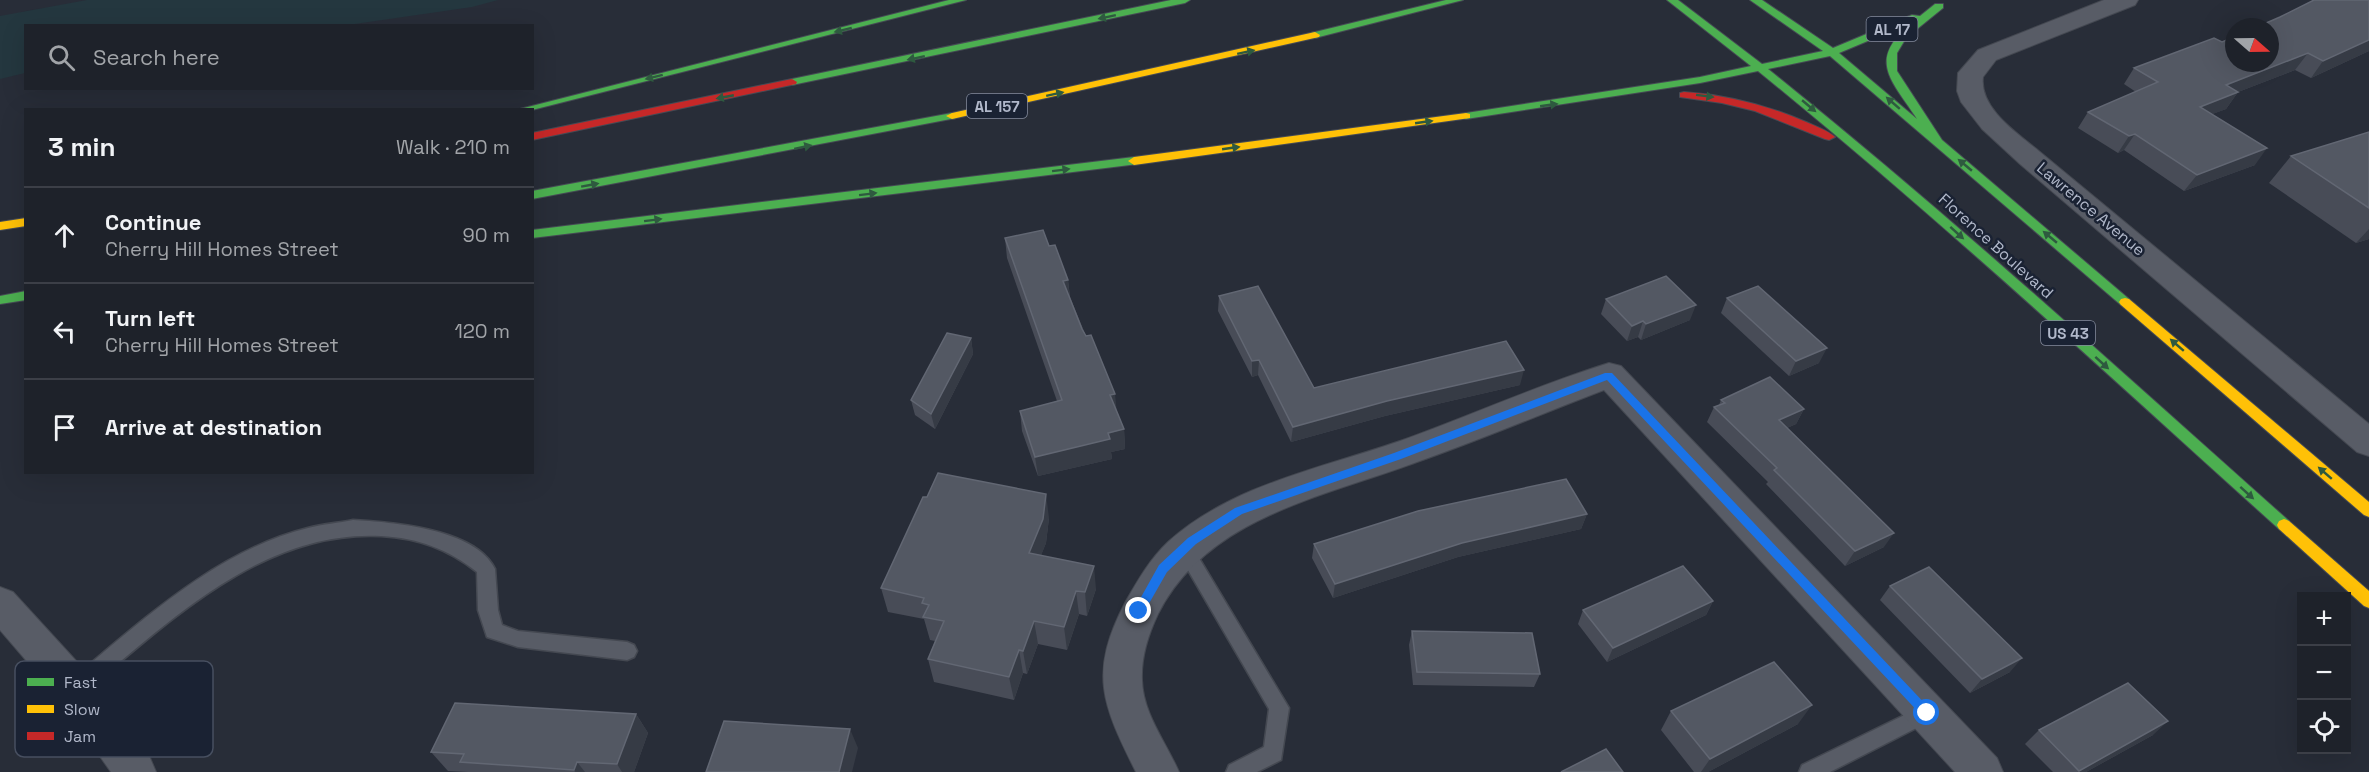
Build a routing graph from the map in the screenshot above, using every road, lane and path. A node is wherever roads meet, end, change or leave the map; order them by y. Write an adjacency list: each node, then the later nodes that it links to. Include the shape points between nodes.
1 (961, 0): 11 (main road, one-way to 11)
2 (1185, 0): 12 (main road, one-way to 12)
3 (1458, 0): 15 (main road, AL 157, one-way to 3, via 750,158 1037,98 1293,42)
4 (1672, 0): 9 (main road, Florence Boulevard / US 43)
5 (1755, 0): 8 (main road)
6 (2126, 0): 21 (street, Lawrence Avenue, via 1987,55 1973,68 1968,82 1973,101 2030,158)
7 (1944, 3): 8 (main road, AL 17); 13 (main road, via 1902,36 1892,53 1892,71)
8 (1832, 52): 9 (main road, AL 17); 13 (main road, one-way to 8)
9 (1764, 68): 10 (main road); 14 (main road, Florence Boulevard / US 43, one-way to 14)
10 (1626, 94): 14 (main road, one-way to 14, via 1698,95 1768,108); 18 (main road, one-way to 10, via 1173,156)
11 (529, 108)
12 (534, 137)
13 (1937, 141): 22 (main road, one-way to 13)
14 (1874, 159): 24 (main road, Florence Boulevard / US 43, one-way to 24)
15 (534, 195)
16 (24, 222): 17 (main road)
17 (0, 226)
18 (534, 234)
19 (24, 295): 20 (main road)
20 (2, 299)
21 (2369, 443)
22 (2369, 511)
23 (1184, 548): 29 (street, via 1239,511 1398,456 1608,375); 32 (street, via 1163,568 1123,651 1124,698); 33 (lane, via 1279,708 1274,753)
24 (2369, 601)
25 (0, 603): 27 (street)
26 (627, 651): 28 (lane, via 518,639 494,631 488,610 486,569 464,549 424,534 370,525 314,532 249,558 187,598)
27 (51, 661)
28 (109, 661)
29 (1927, 713): 34 (lane); 35 (street)
30 (124, 757): 31 (street)
31 (135, 772)
32 (1158, 772)
33 (1236, 772)
34 (1809, 772)
35 (1982, 772)

